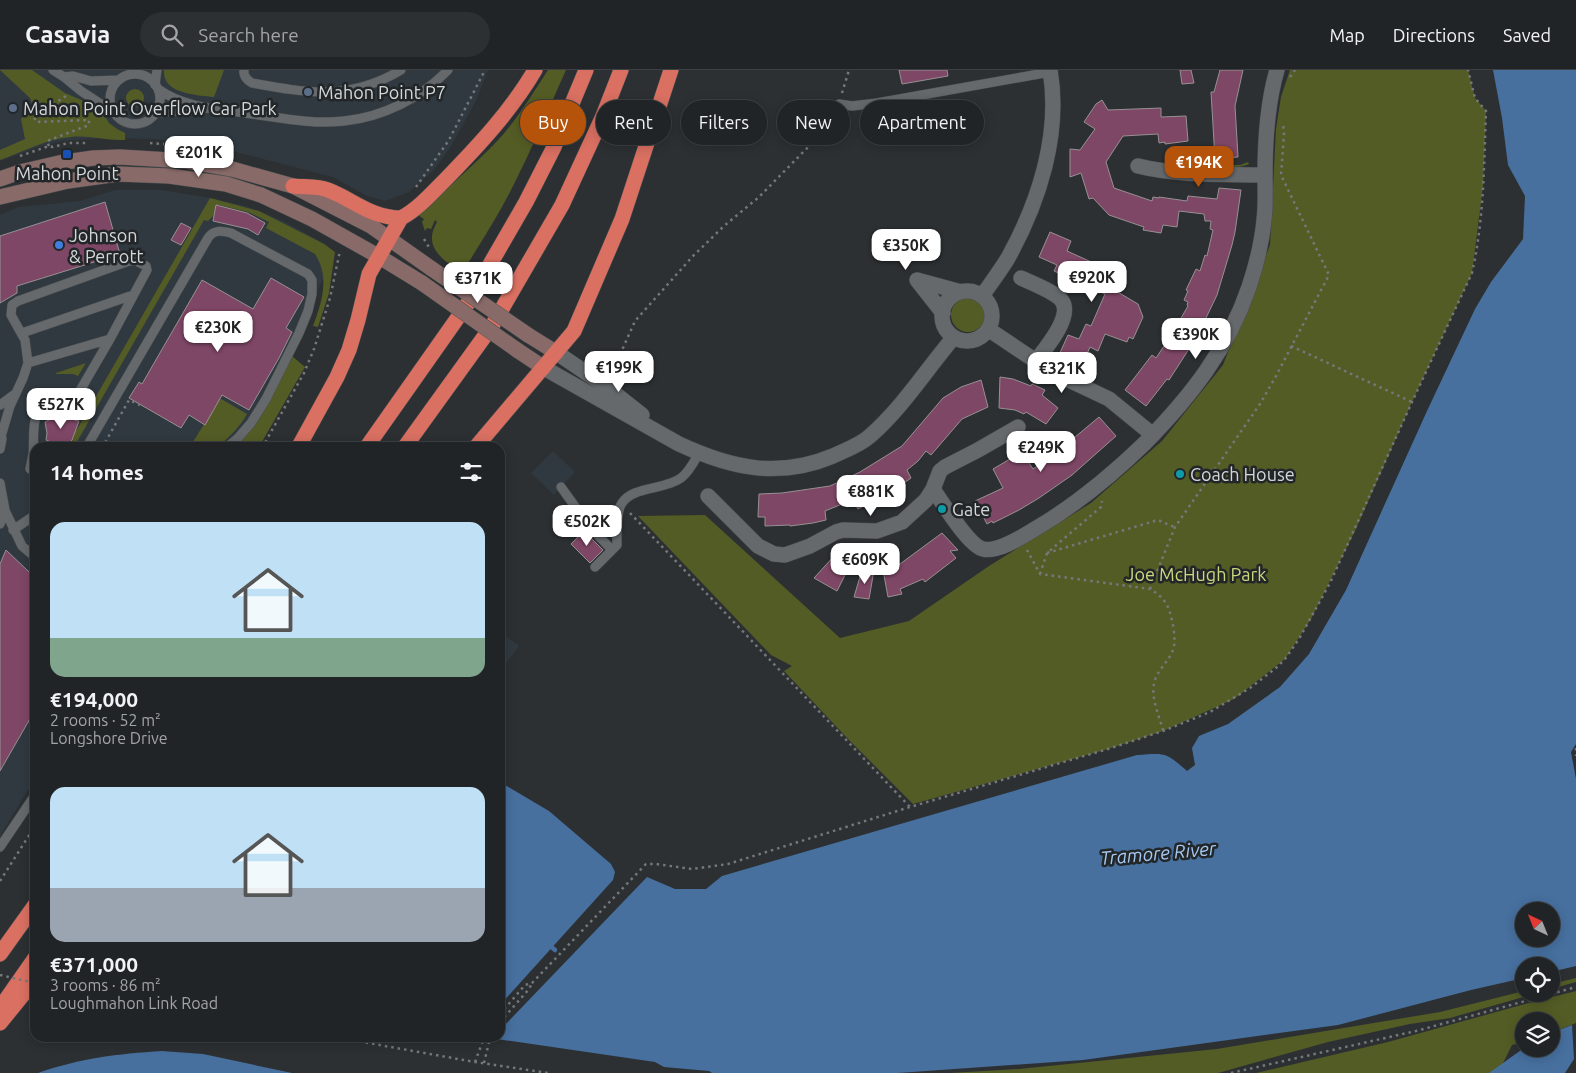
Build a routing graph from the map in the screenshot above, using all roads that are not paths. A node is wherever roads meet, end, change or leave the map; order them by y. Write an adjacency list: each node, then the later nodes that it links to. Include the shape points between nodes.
1 (53, 70): 13 (lane)
2 (157, 70): 15 (lane)
3 (244, 70): 4 (lane, via 252,83 329,93 358,89)
4 (401, 70)
5 (448, 70): 17 (lane, via 429,87 398,106 374,116 343,122)
6 (536, 70): 25 (highway, via 482,141 430,195)
7 (586, 70): 50 (highway, via 554,147 466,306)
8 (621, 70): 51 (highway, via 562,205 492,326)
9 (671, 70): 37 (highway, via 622,219 574,331)
10 (1277, 70): 21 (street, via 1269,107)
11 (1050, 71): 16 (lane); 31 (street, via 1052,125 1042,179 1016,242)
12 (132, 72): 14 (lane); 15 (lane, via 151,79)
13 (64, 78): 14 (lane); 18 (lane)
14 (119, 80): 18 (lane, via 111,91)
15 (156, 87): 17 (lane, via 175,99); 19 (lane, via 160,99)
16 (850, 106)
17 (212, 108): 19 (lane)
18 (113, 112): 19 (lane, via 126,123 134,124 143,123)
19 (156, 113)
20 (1138, 166): 21 (street, via 1189,173)
21 (1265, 175): 45 (street, via 1264,221 1242,306 1205,373)
22 (0, 179): 23 (main road, via 59,163 128,157 187,161)
23 (292, 186): 25 (highway, via 326,189 375,214); 26 (main road)
24 (0, 197): 27 (main road, via 68,181 118,174 189,178 226,184 261,195)
25 (401, 218): 26 (highway)
26 (389, 237): 27 (highway); 37 (main road, bridge)
27 (378, 256): 40 (main road, bridge); 49 (highway, via 367,279 349,350)
28 (1022, 278): 38 (street, via 1057,296 1064,307 1061,323)
29 (961, 292): 31 (street); 32 (street, via 948,300); 32 (street, via 917,280)
30 (133, 295): 34 (lane); 34 (lane, via 147,270 142,263 129,261 12,305 11,315); 36 (lane)
31 (982, 296): 33 (street, via 992,315)
32 (942, 313): 35 (street, via 945,328)
33 (988, 329): 35 (street, via 983,335 970,340); 38 (street)
34 (22, 333): 39 (lane)
35 (954, 337): 55 (street, via 890,416 868,437 847,450 812,463 776,468 729,464)
36 (110, 339): 39 (lane); 46 (lane, via 78,394 52,401 36,415)
37 (557, 353): 40 (highway); 53 (street, via 604,385)
38 (1036, 362): 45 (street, via 1109,399)
39 (28, 363): 41 (lane)
40 (544, 368): 52 (highway); 53 (street)
41 (16, 394): 42 (lane); 44 (lane)
42 (0, 405)
43 (1018, 427): 58 (street, via 945,467)
44 (1, 431): 54 (lane)
45 (1153, 435): 58 (street, via 1064,512 1020,538 993,549 983,550 976,546)
46 (33, 442)
47 (89, 442): 48 (lane, via 208,238 222,231 308,274 312,280 308,311 299,333 266,399 245,430)
48 (232, 442)
49 (301, 442)
50 (370, 442)
51 (408, 442)
52 (480, 442)
53 (678, 444): 55 (street)
54 (0, 449)
55 (699, 453): 65 (lane, via 682,478 628,496 621,503 616,545)
56 (0, 483): 61 (lane)
57 (561, 487): 65 (lane, via 589,526)
58 (933, 489): 59 (street, via 917,510 902,522 877,532 843,530 785,555 774,554 758,546)
59 (708, 496)
60 (0, 500): 61 (lane)
61 (5, 510): 63 (lane); 64 (lane)
62 (30, 518): 64 (lane)
63 (0, 524)
64 (13, 530): 66 (lane)
65 (612, 550): 67 (lane)
66 (30, 553)
67 (594, 567)
68 (30, 802): 69 (lane)
69 (0, 847)
70 (30, 907): 72 (highway)
71 (30, 912): 72 (highway)
72 (19, 926): 73 (highway)
73 (0, 954)
74 (30, 965): 76 (highway)
75 (30, 988): 77 (highway)
76 (0, 1008)
77 (0, 1024)

